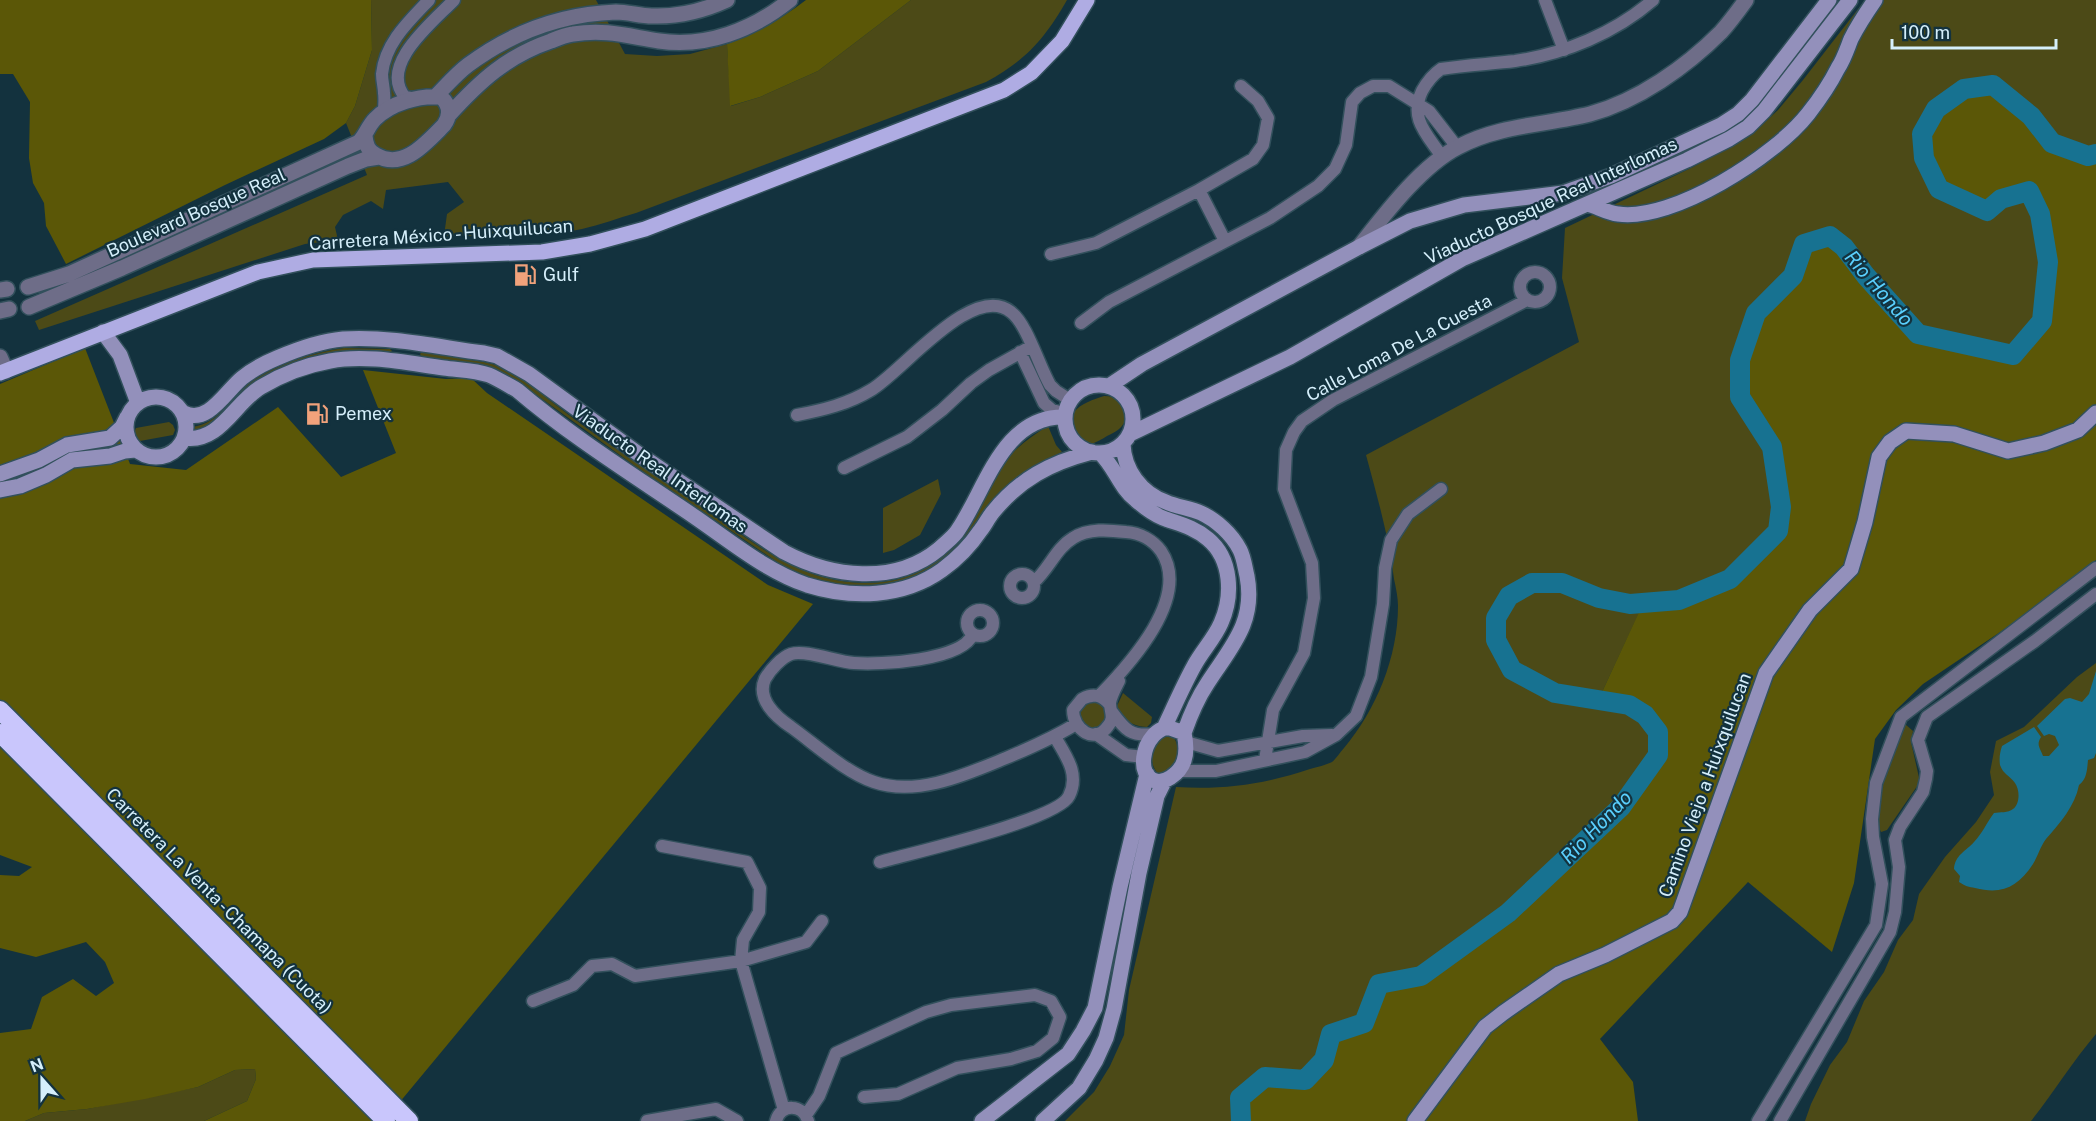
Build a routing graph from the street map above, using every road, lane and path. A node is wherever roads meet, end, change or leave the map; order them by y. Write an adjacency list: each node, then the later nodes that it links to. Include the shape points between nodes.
1 (429, 0): 17 (street, via 390,46 382,78)
2 (454, 0): 15 (street, via 399,63 399,90 405,97)
3 (728, 0): 14 (street, via 679,16 581,14 542,26 506,41 466,66)
4 (790, 0): 18 (street, via 749,26 693,43 626,34 570,34 535,46 492,71)
5 (1087, 0): 34 (main road, Carretera México - Huixquilucan, via 1062,41 1031,73 1004,90 645,230 542,252 313,260 258,272)
6 (1545, 0): 12 (street)
7 (1653, 0): 12 (street, via 1626,20)
8 (1746, 0): 20 (street, via 1698,54 1614,106 1486,134)
9 (1829, 0): 26 (main road, Viaducto Bosque Real Interlomas, via 1752,100 1721,124 1611,176 1563,193 1464,205 1410,221)
10 (1850, 0): 24 (main road, Viaducto Bosque Real Interlomas, via 1748,127 1688,160)
11 (1875, 0): 24 (main road, via 1839,68 1808,114 1755,161 1668,207 1618,214)
12 (1564, 50): 16 (street, via 1515,61 1441,69 1427,82)
13 (1241, 86): 23 (street, via 1258,101 1268,118 1263,145 1253,159)
14 (435, 97): 15 (street); 18 (street, via 447,102)
15 (418, 99): 17 (street)
16 (1417, 104): 20 (street, via 1435,117); 22 (street, via 1418,119); 25 (street, via 1389,86 1372,86 1360,93 1352,102 1346,145 1335,169 1293,205)
17 (384, 112): 19 (street)
18 (449, 114): 21 (street, Boulevard Bosque Real, via 444,125 406,158)
19 (365, 136): 21 (street, via 368,148); 28 (street, Boulevard Bosque Real)
20 (1457, 147): 22 (street)
21 (379, 157): 30 (street, Boulevard Bosque Real, via 348,166)
22 (1442, 157): 26 (street, via 1393,205)
23 (1199, 190): 25 (street); 27 (street, via 1096,243)
24 (1588, 204): 46 (main road, Viaducto Bosque Real Interlomas, via 1462,260 1290,357)
25 (1225, 241): 33 (street, via 1109,302)
26 (1359, 247): 38 (main road, Viaducto Bosque Real Interlomas, via 1142,363)
27 (1051, 254)
28 (49, 282): 29 (street, Boulevard Bosque Real); 30 (street)
29 (28, 287)
30 (52, 299): 32 (street, Boulevard Bosque Real)
31 (1527, 300): 70 (street, Calle Loma De La Cuesta, via 1334,400 1302,421 1294,432 1286,450 1284,489 1312,563 1314,598 1304,653 1273,710)
32 (29, 307)
33 (1081, 323)
34 (103, 332): 37 (main road, Carretera México - Huixquilucan); 39 (main road, via 120,355)
35 (1032, 346): 36 (street); 40 (street); 43 (street, via 1013,313 1003,306 980,307 932,338 872,390 832,408)
36 (1020, 352): 40 (street, via 1044,403 1053,410); 49 (street, via 971,383 907,437)
37 (2, 367)
38 (1108, 386): 40 (main road, via 1086,387); 46 (main road, via 1122,393 1131,405 1134,420)
39 (138, 403): 41 (main road, via 146,398 168,399); 44 (main road)
40 (1067, 410): 41 (main road, Viaducto Real Interlomas, via 1040,419 1007,446 957,532 934,553 903,569 872,573 834,571 783,552 529,374 484,353 389,340 328,341 253,370 214,408 198,415); 48 (main road, via 1066,430 1074,442)
41 (184, 413): 45 (main road)
42 (2096, 413): 93 (main road, Camino Viejo a Huixquilucan, via 2078,430 2008,451 1954,434 1906,431 1890,442 1879,457 1851,569 1810,610 1766,673 1680,912 1672,921 1559,974 1503,1012 1485,1027)
43 (797, 415)
44 (127, 417): 47 (main road, via 125,429); 50 (main road, via 110,438 68,445)
45 (185, 438): 47 (main road, via 177,451 163,458 148,457); 48 (main road, Viaducto Real Interlomas, via 206,436 261,387 330,361 386,360 479,372 517,390 773,570 807,585 849,593 890,592 926,580 969,546 1014,488 1071,458)
46 (1126, 439): 48 (main road, via 1115,450); 69 (main road, via 1125,462 1142,487 1165,502 1200,513 1216,523 1240,550 1246,569 1249,587 1245,622 1198,698)
47 (135, 450): 52 (main road, via 72,460 20,486)
48 (1096, 453): 64 (main road, via 1110,464 1133,498 1162,518 1182,523 1209,539 1227,569 1227,606 1220,625)
49 (844, 468)
50 (0, 474)
51 (1441, 489): 67 (street, via 1408,514 1391,540 1371,677 1356,716)
52 (0, 490)
53 (2096, 568): 61 (street)
54 (1034, 582): 57 (street, via 1064,545 1090,531 1131,532 1154,543 1170,569 1169,594 1150,632)
55 (2096, 594): 63 (street, via 1927,717)
56 (973, 634): 68 (street, via 971,641 955,650 906,662 854,663 808,653 791,654 765,680 763,694 771,710 787,724 854,773 875,783 904,787 941,782)
57 (1123, 670): 58 (street); 59 (street)
58 (1099, 696): 59 (street); 62 (street, via 1088,696 1076,704)
59 (1111, 708): 64 (street, via 1129,732 1139,736); 66 (street, via 1110,724)
60 (0, 710): 87 (highway, Carretera La Venta - Chamapa (Cuota))
61 (1901, 717): 63 (street); 76 (street, via 1876,783)
62 (1076, 724): 66 (street, via 1084,732); 68 (street)
63 (1922, 727): 77 (street, via 1918,740 1927,771 1923,792)
64 (1159, 731): 69 (main road, via 1170,728); 71 (main road, via 1147,745)
65 (0, 733): 86 (highway, Carretera La Venta - Chamapa (Cuota))
66 (1096, 734): 71 (street, via 1126,755)
67 (1336, 735): 70 (street); 72 (street, via 1305,752)
68 (1055, 737): 79 (street, via 1074,778 1069,798 1027,821)
69 (1185, 738): 70 (street, via 1218,752); 73 (main road, via 1184,762)
70 (1268, 742): 72 (street, Calle Loma De La Cuesta)
71 (1144, 757): 74 (main road)
72 (1265, 760): 73 (street, via 1216,771)
73 (1178, 771): 75 (main road)
74 (1146, 774): 75 (main road, via 1156,781); 91 (main road, via 1095,1008 1068,1054)
75 (1165, 780): 92 (main road, via 1157,796 1139,873 1106,1038 1078,1088)
76 (1873, 837): 77 (street); 94 (street, via 1882,884 1876,925)
77 (1895, 840): 95 (street, via 1898,877 1890,932)
78 (662, 846): 81 (street, via 747,862 760,888 759,912 743,940)
79 (880, 862)
80 (822, 921): 81 (street, via 806,942)
81 (741, 961): 82 (street, via 634,976 612,964 592,966 573,985); 84 (street)
82 (533, 1001)
83 (864, 1097): 85 (street, via 898,1094 957,1068 1037,1051 1053,1038 1060,1017 1051,1001 1035,995 951,1005 926,1012 836,1053)
84 (784, 1110): 85 (street, via 800,1109); 90 (street)
85 (807, 1118)
86 (386, 1121)
87 (409, 1121)
88 (647, 1121): 89 (street, via 716,1109)
89 (737, 1121)
90 (776, 1121)
91 (982, 1121)
92 (1043, 1121)
93 (1415, 1121)
94 (1758, 1121)
95 (1780, 1121)

